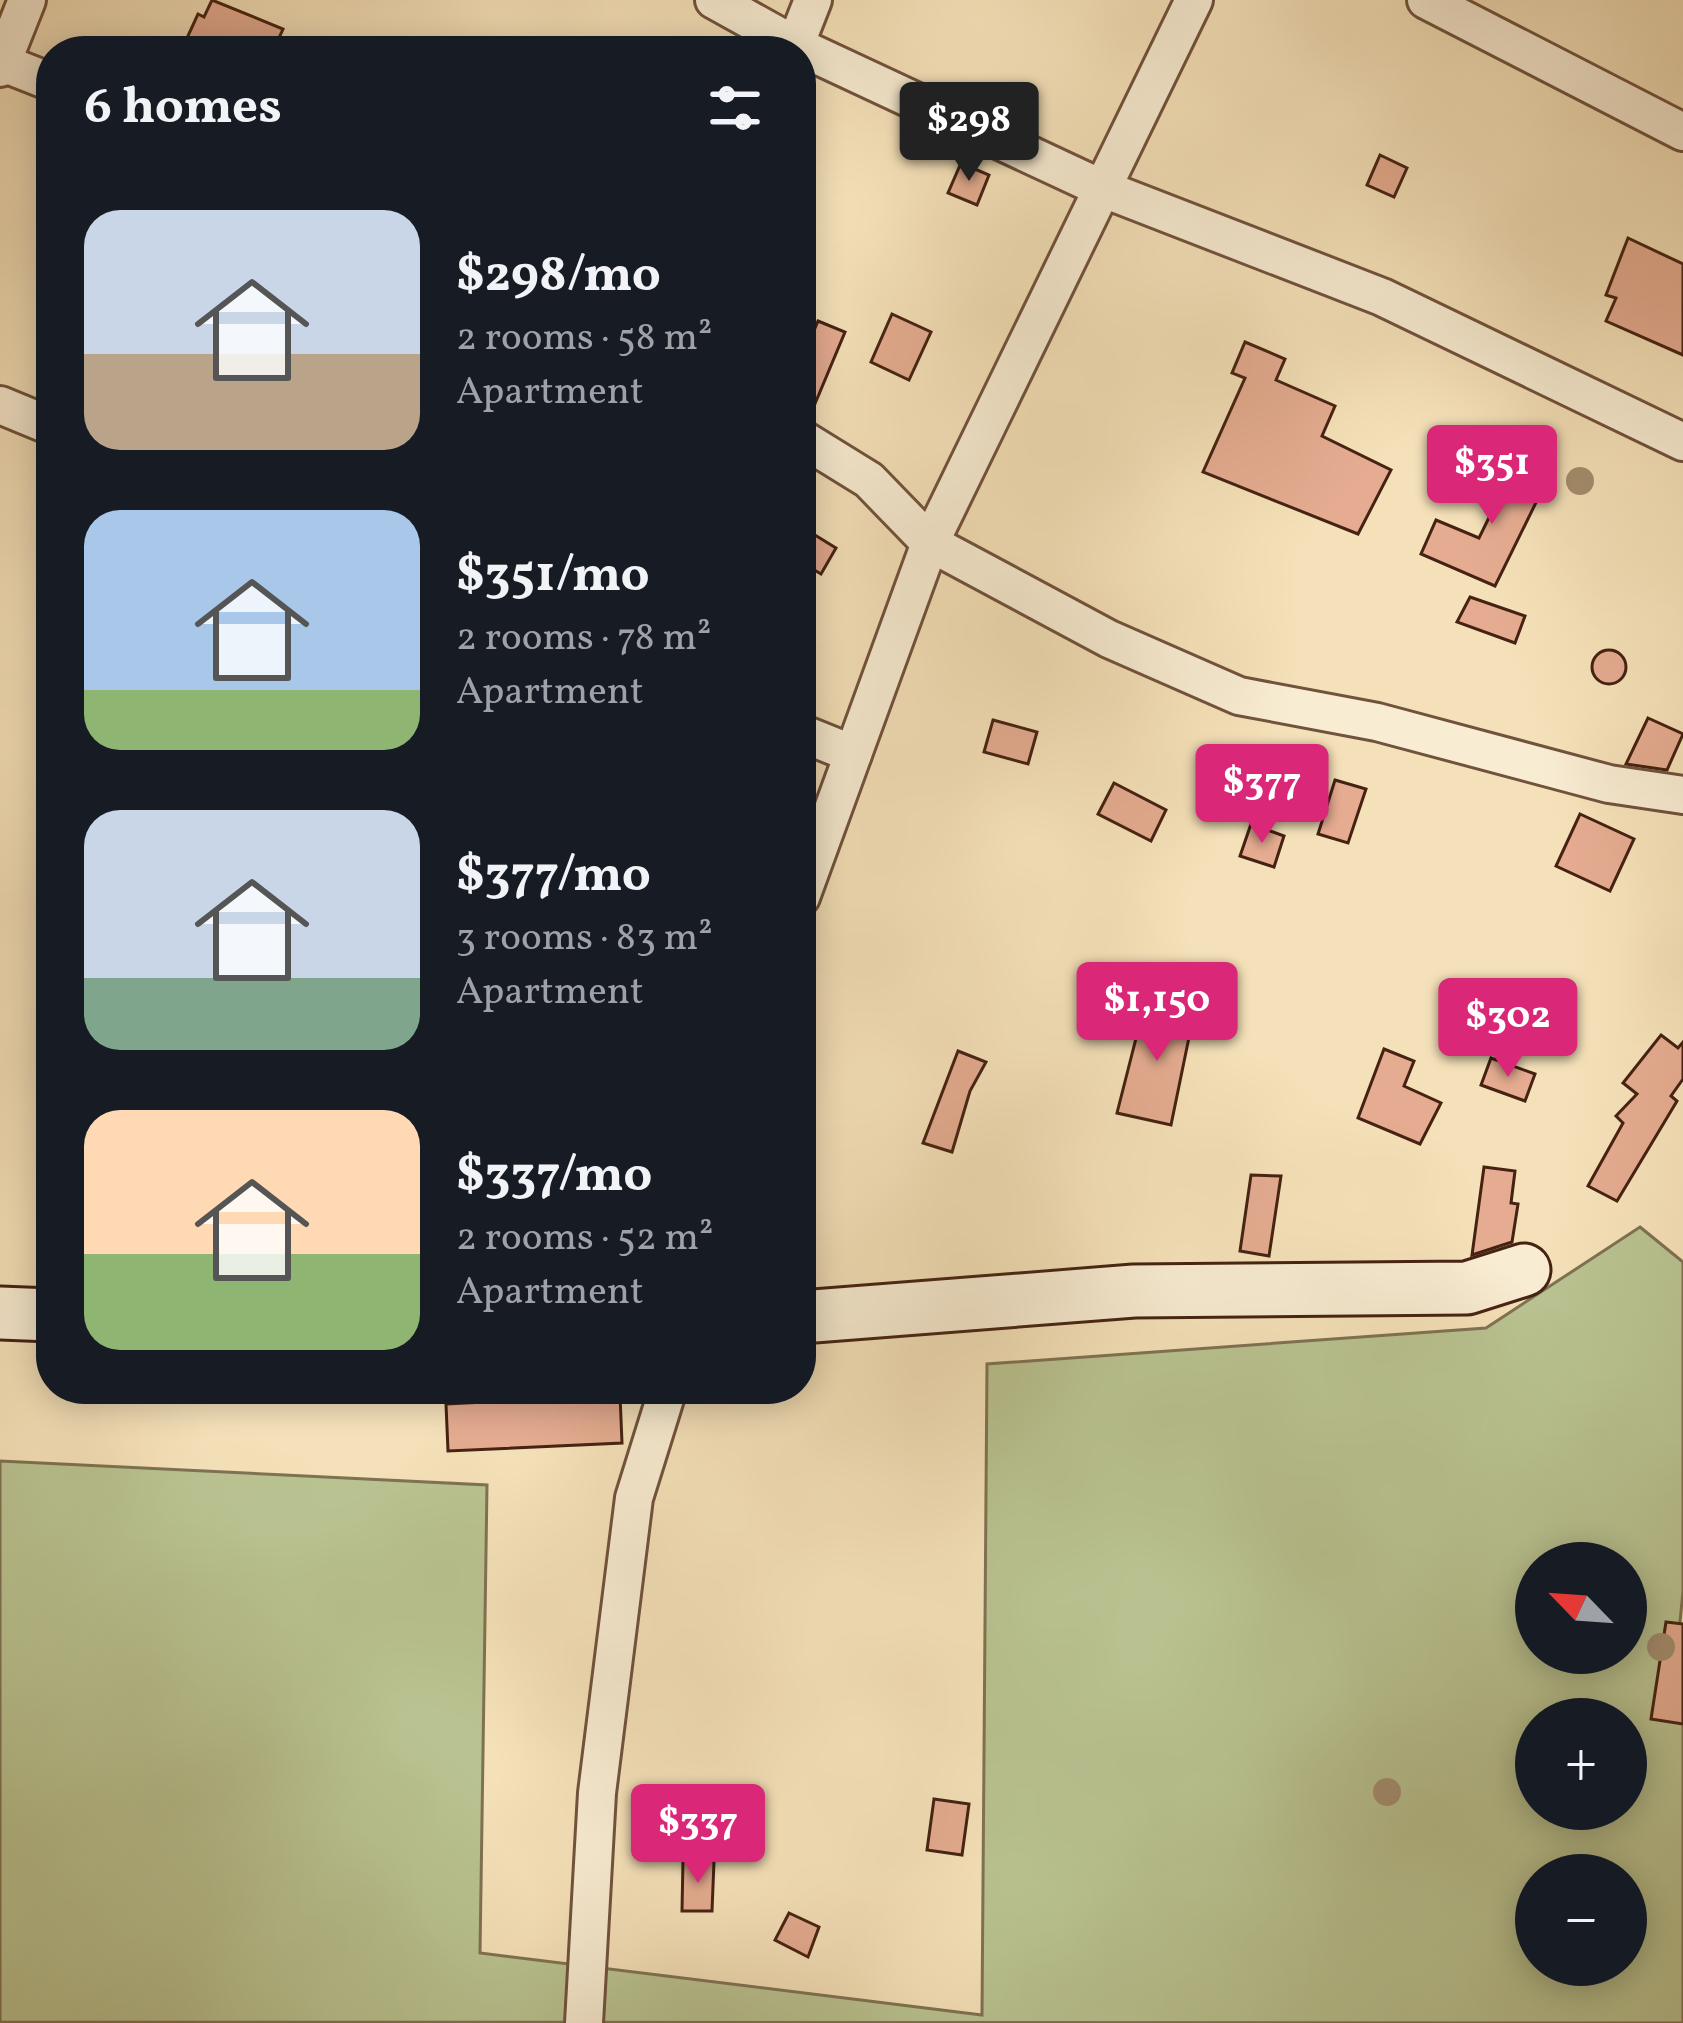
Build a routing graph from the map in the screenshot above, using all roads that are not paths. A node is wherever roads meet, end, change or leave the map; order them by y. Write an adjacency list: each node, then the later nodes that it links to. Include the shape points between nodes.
1 (27, 0): 9 (street)
2 (714, 0): 6 (street)
3 (813, 0): 7 (street)
4 (1194, 0): 12 (street)
5 (1426, 0): 11 (street)
6 (774, 36)
7 (799, 36)
8 (816, 58): 12 (street)
9 (1, 64): 10 (street)
10 (36, 77)
11 (1683, 132)
12 (1101, 188): 15 (street, via 1382,297); 17 (street)
13 (0, 405): 14 (street)
14 (36, 420)
15 (1683, 442)
16 (816, 448): 17 (street, via 868,480)
17 (930, 544): 19 (street); 20 (street, via 1239,697 1377,722 1609,784)
18 (816, 739): 19 (street)
19 (853, 754): 21 (street)
20 (1683, 794)
21 (816, 856)
22 (1524, 1270): 25 (street, via 1467,1288 1134,1291)
23 (0, 1313): 24 (street)
24 (36, 1314)
25 (816, 1316)
26 (663, 1404): 27 (street, via 634,1498 597,1793)
27 (584, 2023)

